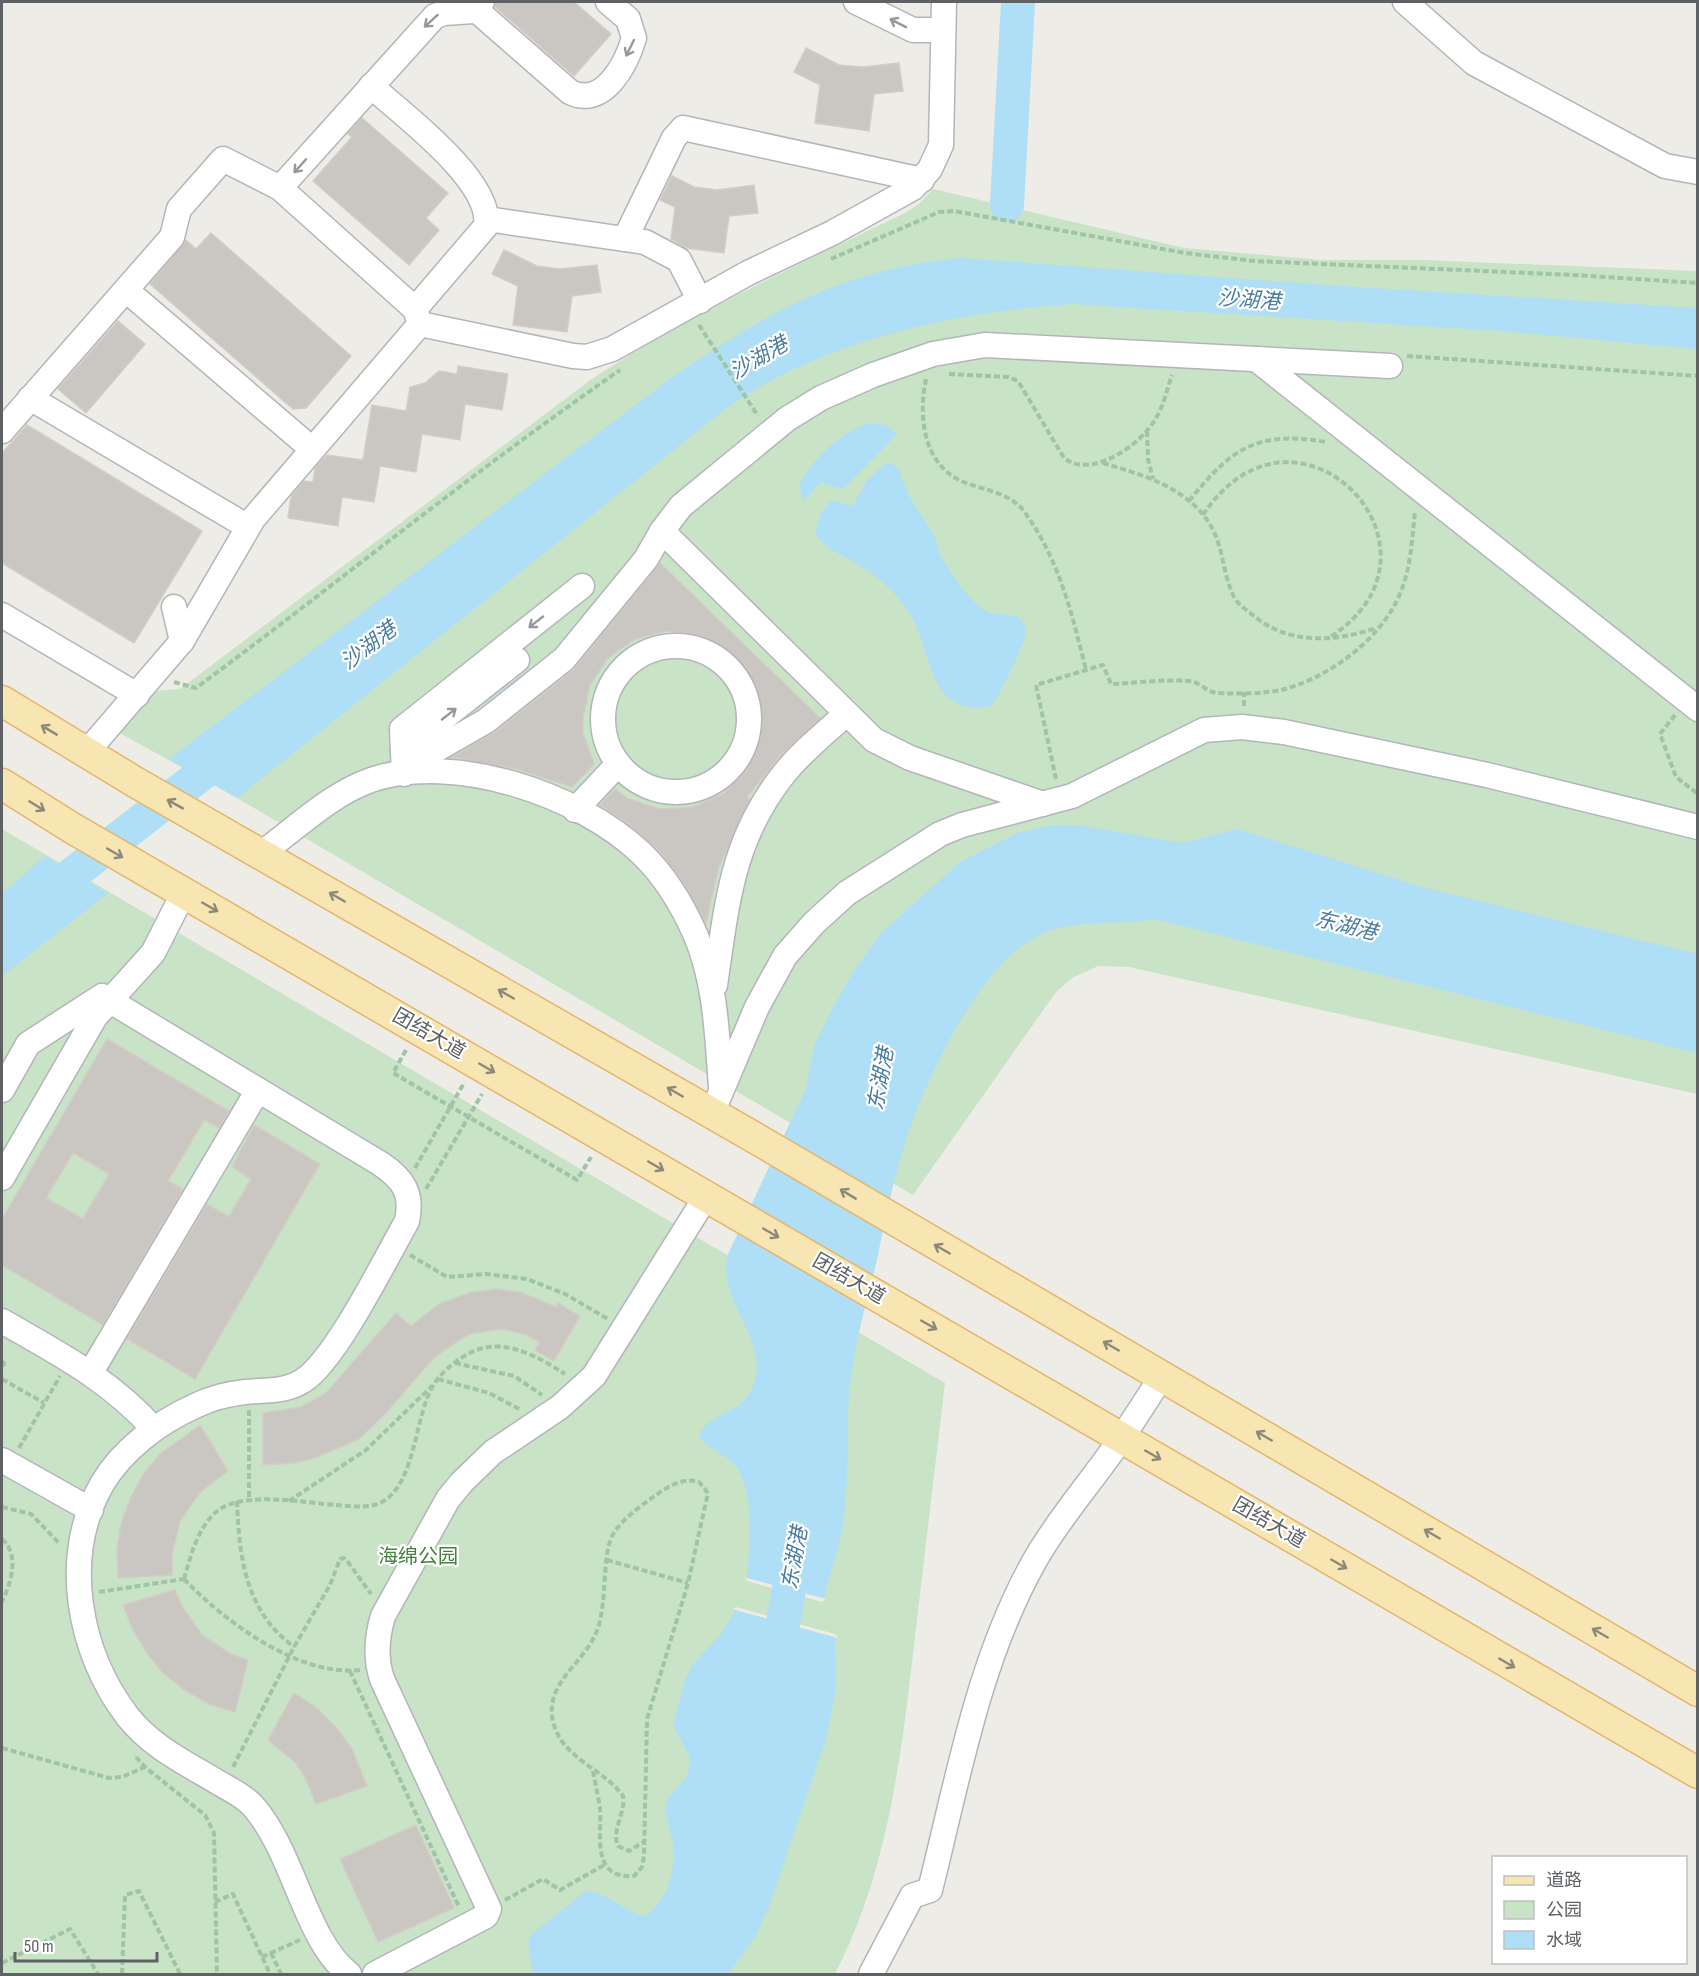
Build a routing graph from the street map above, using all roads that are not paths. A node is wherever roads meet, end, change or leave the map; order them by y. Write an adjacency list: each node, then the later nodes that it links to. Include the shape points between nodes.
1 (608, 2): 5 (street, one-way to 5, via 628,19 634,38 609,84 597,95 588,97 570,92)
2 (856, 2): 6 (street, one-way to 2, via 913,30)
3 (944, 2): 6 (street)
4 (1405, 2): 8 (street, via 1474,63 1665,166)
5 (479, 5): 7 (street, one-way to 7, via 435,16)
6 (943, 30): 9 (street, via 941,145)
7 (371, 86): 10 (street, one-way to 10); 11 (street, via 458,163)
8 (1698, 172)
9 (922, 180): 12 (street, via 683,128 674,138); 14 (street, via 883,206 748,273)
10 (280, 188): 13 (street, via 223,159 179,209 172,237); 15 (street)
11 (487, 219): 12 (street); 15 (street, via 486,226)
12 (625, 239): 14 (street, via 645,242 679,260)
13 (126, 290): 18 (street); 20 (street)
14 (699, 313): 15 (street, via 587,357)
15 (417, 316): 20 (street)
16 (1256, 359): 17 (street); 22 (street, via 974,346 930,364 842,388 787,419 681,506); 30 (street)
17 (1390, 366)
18 (30, 398): 19 (street); 21 (street)
19 (2, 431)
20 (312, 449): 21 (street)
21 (248, 527): 26 (street)
22 (662, 531): 31 (street); 33 (street, via 646,559 564,659 486,721)
23 (582, 586): 33 (street, one-way to 33, via 402,729)
24 (174, 607): 26 (street)
25 (2, 615): 28 (street)
26 (182, 641): 28 (street)
27 (517, 660): 33 (street, one-way to 27)
28 (137, 695): 32 (street)
29 (2, 701): 32 (main road, one-way to 29)
30 (1692, 705)
31 (846, 714): 36 (street, via 890,750); 41 (street, via 783,775 747,830 730,883)
32 (86, 753): 39 (main road, one-way to 32)
33 (404, 764): 37 (street, via 514,783); 39 (street, via 386,776 352,788)
34 (618, 764): 34 (street, via 639,783 666,792 693,791 719,779 738,759 748,733 748,705 738,680 718,659 693,648 665,646 639,655 614,679 603,712 606,740); 37 (street)
35 (2, 784): 40 (main road, 团结大道, one-way to 40)
36 (1052, 802): 38 (street, via 1132,768 1203,730 1242,728 1284,732 1487,775); 45 (street, via 940,834 847,893 785,956)
37 (575, 810): 41 (street, via 616,834 657,869 695,935)
38 (1698, 827)
39 (262, 853): 45 (main road, one-way to 39)
40 (171, 885): 42 (street, via 153,953); 47 (main road, 团结大道, one-way to 47)
41 (713, 997): 45 (street)
42 (110, 1001): 43 (street, via 102,996 28,1044); 44 (street); 46 (street, via 95,1017)
43 (2, 1090)
44 (258, 1090): 49 (street); 51 (street, via 381,1164 405,1184 410,1203 408,1221 333,1349 313,1374 287,1389 212,1399)
45 (716, 1103): 50 (main road, one-way to 45, via 762,1142)
46 (2, 1178)
47 (714, 1199): 52 (main road, 团结大道, one-way to 52); 58 (street, via 584,1387 493,1452 462,1482 383,1616 378,1635 378,1667 489,1909 486,1916)
48 (2, 1321): 49 (street)
49 (91, 1372): 51 (street)
50 (1162, 1376): 52 (street); 55 (main road, one-way to 50)
51 (154, 1429): 54 (street, via 104,1481)
52 (1122, 1437): 56 (main road, 团结大道, one-way to 56); 59 (street, via 1034,1562 994,1650 930,1890 912,1896)
53 (5, 1463): 54 (street)
54 (91, 1510): 57 (street, via 80,1566 82,1615 93,1656 114,1697 159,1747 251,1805 274,1835 332,1958)
55 (1698, 1691)
56 (1698, 1773)
57 (349, 1974)
58 (375, 1974)
59 (871, 1974)

